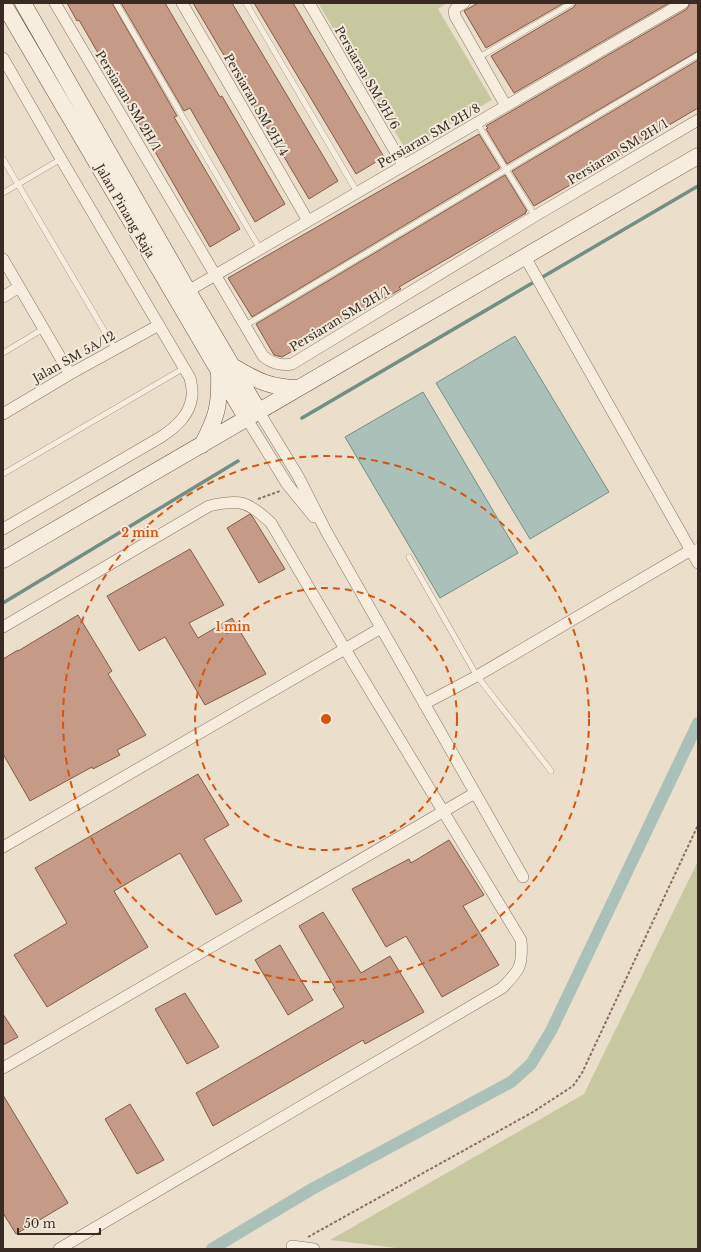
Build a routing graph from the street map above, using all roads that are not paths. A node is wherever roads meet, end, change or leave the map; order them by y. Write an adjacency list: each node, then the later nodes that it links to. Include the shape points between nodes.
1 (3, 3): 40 (main road, Jalan Pinang Raja)
2 (23, 3): 32 (main road)
3 (54, 3): 30 (street, Persiaran SM 2H/1)
4 (116, 3): 27 (lane)
5 (182, 3): 26 (street, Persiaran SM 2H/4)
6 (246, 3): 23 (lane)
7 (309, 3): 20 (street, Persiaran SM 2H/6)
8 (464, 3): 13 (street, via 454,11 455,16)
9 (572, 3): 13 (lane)
10 (683, 3): 14 (street, Persiaran SM 2H/8)
11 (698, 55): 21 (lane)
12 (3, 58): 19 (street)
13 (478, 58): 14 (street)
14 (506, 106): 16 (street, Persiaran SM 2H/8)
15 (698, 120): 25 (street, Persiaran SM 2H/1)
16 (477, 123): 20 (street, Persiaran SM 2H/8); 21 (lane)
17 (698, 156): 28 (main road)
18 (3, 159): 22 (lane)
19 (61, 159): 22 (lane); 34 (street)
20 (403, 166): 23 (street, Persiaran SM 2H/8)
21 (506, 169): 25 (lane); 35 (lane)
22 (18, 185): 24 (lane); 37 (lane)
23 (357, 192): 26 (street, Persiaran SM 2H/8)
24 (3, 193)
25 (535, 216): 35 (street, Persiaran SM 2H/1, via 292,364 285,365 267,360)
26 (308, 221): 27 (street, Persiaran SM 2H/8)
27 (260, 249): 30 (street, Persiaran SM 2H/8)
28 (525, 257): 42 (main road); 49 (street)
29 (3, 259): 31 (street)
30 (216, 275): 32 (street, Persiaran SM 2H/8); 35 (street, Persiaran SM 2H/1)
31 (19, 287): 33 (street); 36 (street)
32 (188, 291): 40 (main road)
33 (3, 296)
34 (159, 325): 37 (street, Jalan SM 5A/12); 39 (street)
35 (246, 325)
36 (43, 329): 38 (lane); 41 (street)
37 (115, 349): 41 (street, Jalan SM 5A/12)
38 (3, 353)
39 (184, 368): 46 (lane); 47 (street, via 190,378 193,396 186,414 176,426)
40 (226, 369): 42 (main road, via 282,388); 44 (main road, Jalan Pinang Raja); 45 (main road, via 216,414)
41 (70, 374): 43 (street, Jalan SM 5A/12)
42 (300, 388): 44 (main road)
43 (3, 414)
44 (253, 415): 45 (main road); 48 (street, via 298,476); 48 (street, via 290,488)
45 (202, 444): 51 (main road)
46 (3, 474)
47 (3, 528)
48 (326, 531): 54 (street)
49 (694, 548): 52 (street); 56 (street)
50 (409, 557): 56 (lane)
51 (3, 560)
52 (698, 563)
53 (3, 627): 55 (street, via 209,506 228,502 246,504 271,523)
54 (381, 628): 55 (street); 57 (street)
55 (345, 649): 60 (street); 61 (street)
56 (477, 676): 57 (street); 58 (lane)
57 (424, 704): 59 (street)
58 (551, 771)
59 (475, 793): 60 (street); 62 (street)
60 (443, 811): 63 (street); 65 (street, via 521,940 522,957 517,973 502,988)
61 (3, 847)
62 (523, 877)
63 (3, 1068)
64 (292, 1246): 66 (street)
65 (59, 1249)
66 (314, 1249)

